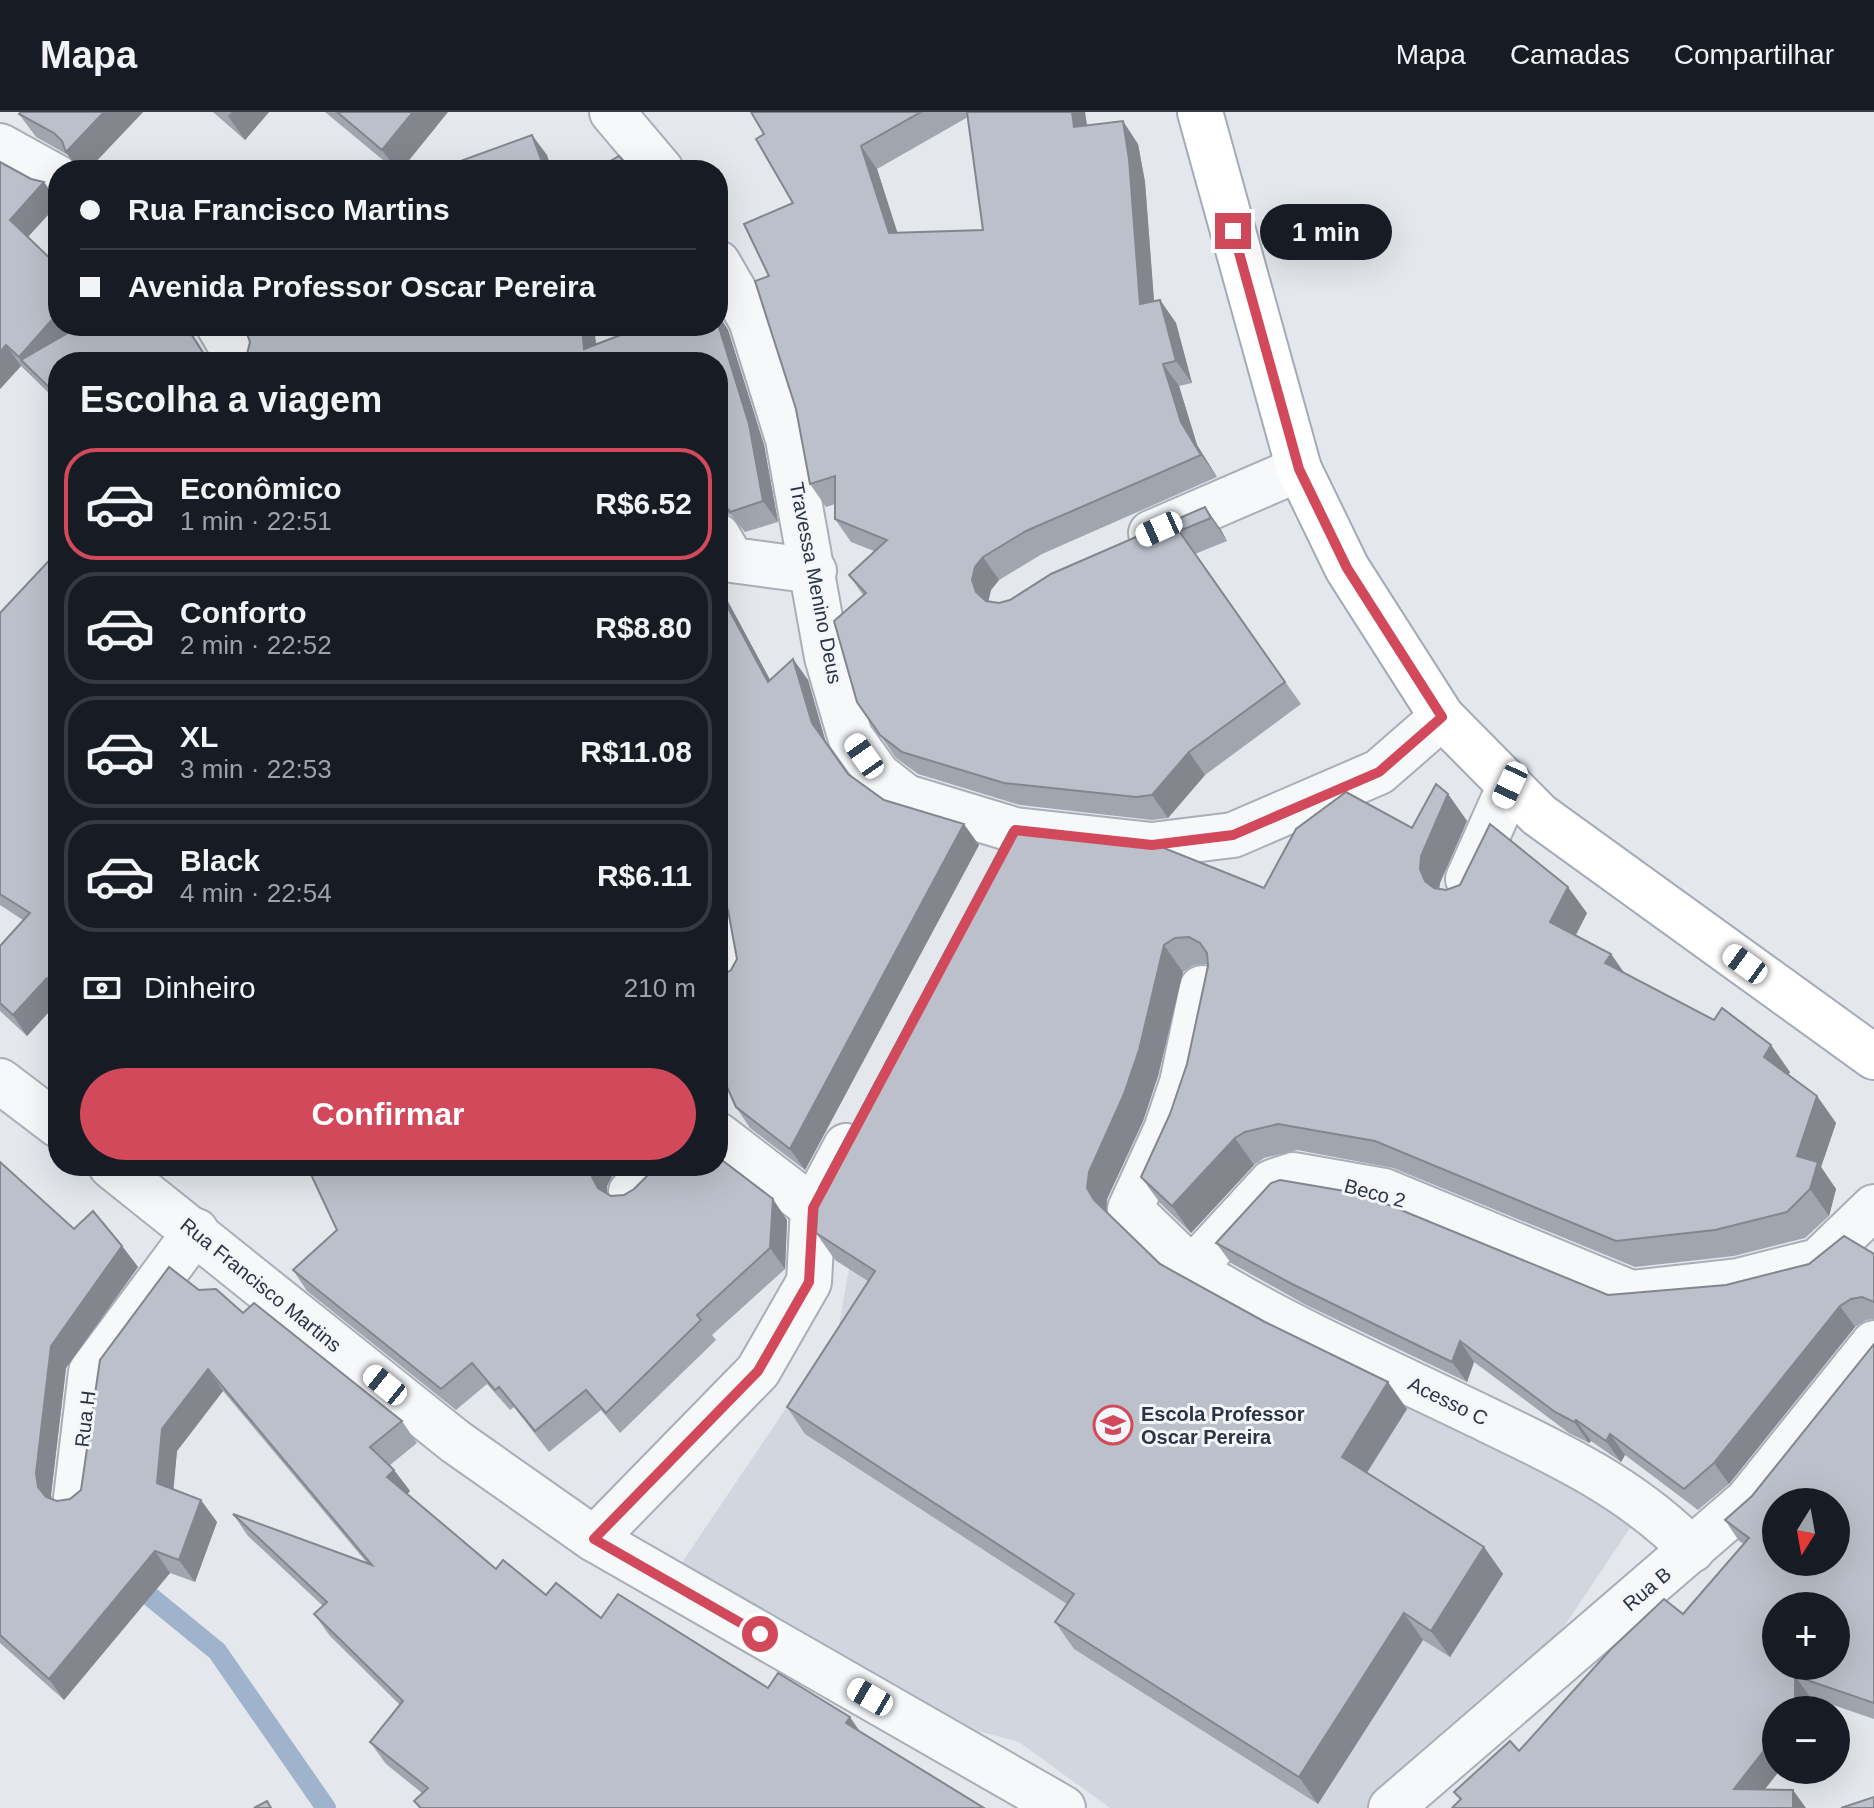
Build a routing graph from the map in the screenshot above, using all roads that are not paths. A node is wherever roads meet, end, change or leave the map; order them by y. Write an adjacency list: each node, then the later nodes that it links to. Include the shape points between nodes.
1 (612, 112): 4 (street)
2 (1200, 112): 7 (main road)
3 (0, 146): 5 (street)
4 (653, 160)
5 (48, 172)
6 (728, 280): 10 (street, Travessa Menino Deus, via 751,320 788,439)
7 (1299, 469): 8 (street); 11 (main road, via 1347,568)
8 (1120, 546)
9 (728, 561): 10 (street)
10 (814, 571): 13 (street, Travessa Menino Deus, via 827,657 850,736 878,775 906,797)
11 (1442, 717): 12 (main road); 13 (street, Travessa Menino Deus, via 1379,772 1233,835 1152,845)
12 (1510, 785): 15 (street); 17 (main road, via 1539,815)
13 (1015, 830): 14 (street)
14 (992, 872)
15 (1463, 892)
16 (1202, 988): 26 (street, via 1182,1083 1130,1209)
17 (1874, 1057)
18 (0, 1081): 20 (street)
19 (865, 1110): 24 (street)
20 (48, 1117)
21 (728, 1143): 24 (street)
22 (124, 1176): 25 (street, Rua Francisco Martins)
23 (1874, 1207): 26 (street, Beco 2, via 1818,1261 1738,1281 1631,1293 1384,1191 1293,1175 1272,1182)
24 (813, 1208): 29 (street, via 809,1282 758,1371)
25 (196, 1231): 28 (street, Rua H, via 91,1372); 29 (street, Rua Francisco Martins, via 456,1442)
26 (1192, 1269): 30 (street, Acesso C, via 1255,1308 1582,1465 1660,1516)
27 (1874, 1343): 30 (street, Rua B, via 1747,1501)
28 (76, 1498)
29 (594, 1539): 31 (street, Rua Francisco Martins)
30 (1692, 1550): 32 (street, Rua B)
31 (1063, 1808)
32 (1391, 1808)

